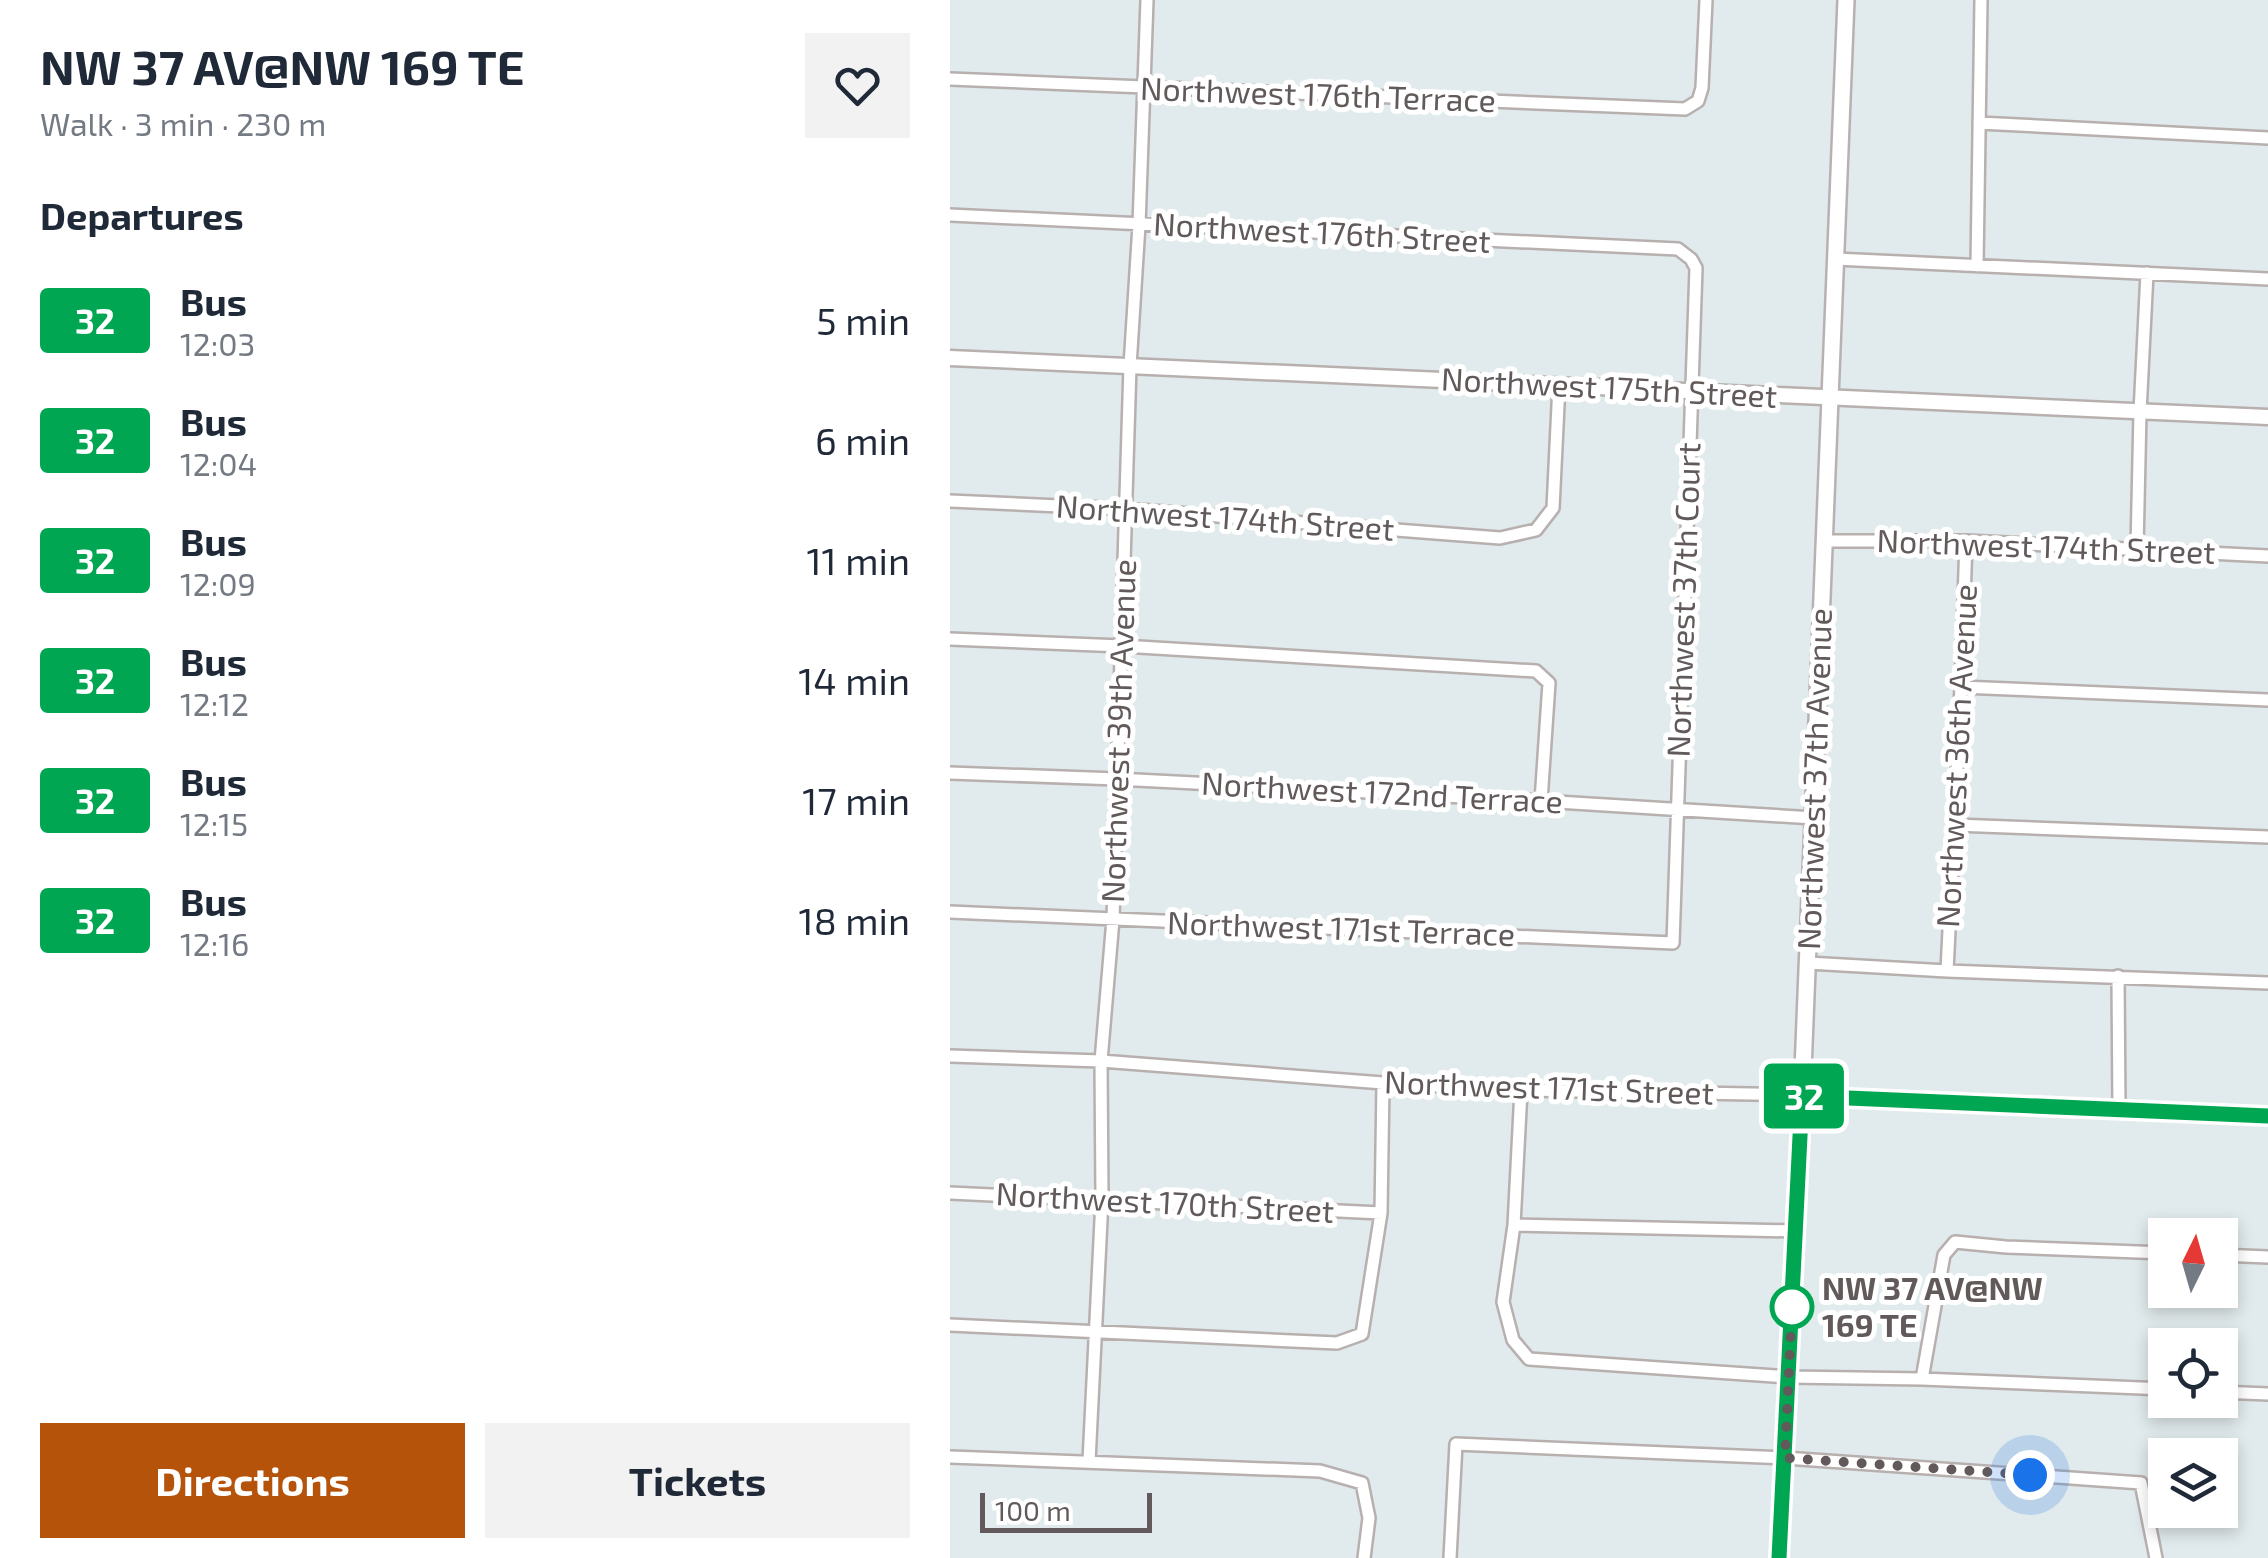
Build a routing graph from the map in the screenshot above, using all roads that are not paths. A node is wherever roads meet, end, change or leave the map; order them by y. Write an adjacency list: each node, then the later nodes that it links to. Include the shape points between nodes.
1 (1147, 0): 6 (street, Northwest 39th Avenue)
2 (1706, 0): 6 (street, Northwest 176th Terrace, via 1702,88 1698,101 1685,109)
3 (1846, 0): 12 (main road, Northwest 37th Avenue)
4 (1981, 0): 7 (street)
5 (950, 79): 6 (street, Northwest 176th Terrace)
6 (1145, 88): 10 (street, Northwest 39th Avenue)
7 (1979, 124): 8 (street); 13 (street)
8 (2268, 138)
9 (950, 216): 10 (street, Northwest 176th Street)
10 (1139, 225): 11 (street, Northwest 176th Street, via 1678,249); 17 (street, Northwest 39th Avenue)
11 (1691, 259): 19 (street, Northwest 37th Court)
12 (1835, 259): 13 (street); 20 (main road, Northwest 37th Avenue)
13 (1977, 266): 14 (street)
14 (2147, 273): 15 (street); 21 (street)
15 (2268, 279)
16 (950, 358): 17 (street, Northwest 175th Street)
17 (1130, 366): 18 (street, Northwest 175th Street); 24 (street, Northwest 39th Avenue)
18 (1559, 385): 19 (street, Northwest 175th Street); 24 (street, Northwest 174th Street, via 1554,508 1536,530 1500,538)
19 (1692, 391): 20 (street, Northwest 175th Street); 36 (street, Northwest 37th Court)
20 (1830, 398): 21 (street, Northwest 175th Street); 25 (main road, Northwest 37th Avenue)
21 (2140, 412): 22 (street, Northwest 175th Street); 27 (street)
22 (2268, 417)
23 (950, 501): 24 (street, Northwest 174th Street)
24 (1126, 509): 30 (street, Northwest 39th Avenue)
25 (1824, 541): 26 (street, Northwest 174th Street); 37 (main road, Northwest 37th Avenue)
26 (1966, 541): 27 (street, Northwest 174th Street); 31 (street, Northwest 36th Avenue)
27 (2137, 549): 28 (street, Northwest 174th Street)
28 (2268, 556)
29 (950, 639): 30 (street)
30 (1122, 646): 34 (street, Northwest 39th Avenue); 35 (street, via 1536,671 1549,683)
31 (1961, 687): 32 (street); 38 (street, Northwest 36th Avenue)
32 (2268, 700)
33 (950, 773): 34 (street, Northwest 172nd Terrace)
34 (1117, 779): 35 (street, Northwest 172nd Terrace); 41 (street, Northwest 39th Avenue)
35 (1541, 800): 36 (street, Northwest 172nd Terrace)
36 (1676, 810): 37 (street, Northwest 172nd Terrace); 42 (street, Northwest 37th Court)
37 (1814, 818): 43 (main road, Northwest 37th Avenue)
38 (1955, 825): 39 (street); 44 (street, Northwest 36th Avenue)
39 (2268, 837)
40 (950, 912): 41 (street, Northwest 171st Terrace)
41 (1113, 919): 42 (street, Northwest 171st Terrace); 48 (street, Northwest 39th Avenue)
42 (1673, 943)
43 (1808, 963): 44 (street); 51 (main road, Northwest 37th Avenue)
44 (1946, 972): 45 (street)
45 (2118, 976): 46 (street); 52 (street)
46 (2268, 982)
47 (950, 1056): 48 (street, Northwest 171st Street)
48 (1100, 1062): 49 (street, Northwest 171st Street); 55 (street, Northwest 39th Avenue)
49 (1383, 1083): 50 (street, Northwest 171st Street); 56 (street)
50 (1521, 1090): 51 (street, Northwest 171st Street); 57 (street)
51 (1802, 1096): 52 (street, Northwest 171st Street); 58 (main road, Northwest 37th Avenue)
52 (2119, 1110): 53 (street, Northwest 171st Street)
53 (2268, 1116)
54 (950, 1193): 55 (street, Northwest 170th Street)
55 (1102, 1200): 56 (street, Northwest 170th Street); 63 (street, Northwest 39th Avenue)
56 (1381, 1213): 63 (street, via 1362,1334 1336,1344)
57 (1514, 1225): 58 (street); 64 (street, via 1503,1302 1513,1340 1529,1359)
58 (1796, 1231): 64 (main road, Northwest 37th Avenue)
59 (2148, 1252): 65 (street, via 1955,1242 1944,1255)
60 (2238, 1256): 61 (street)
61 (2268, 1257)
62 (950, 1325): 63 (street)
63 (1096, 1332): 71 (street, Northwest 39th Avenue)
64 (1789, 1377): 65 (street); 70 (main road, Northwest 37th Avenue)
65 (1922, 1379): 66 (street)
66 (2148, 1388)
67 (2238, 1393): 68 (street)
68 (2268, 1394)
69 (950, 1457): 71 (street)
70 (1785, 1458): 73 (street, via 1456,1444); 74 (main road, Northwest 37th Avenue); 75 (street, via 2141,1483)
71 (1090, 1461): 72 (street, via 1320,1471 1362,1483 1369,1518)
72 (1364, 1558)
73 (1450, 1558)
74 (1779, 1558)
75 (2156, 1558)

